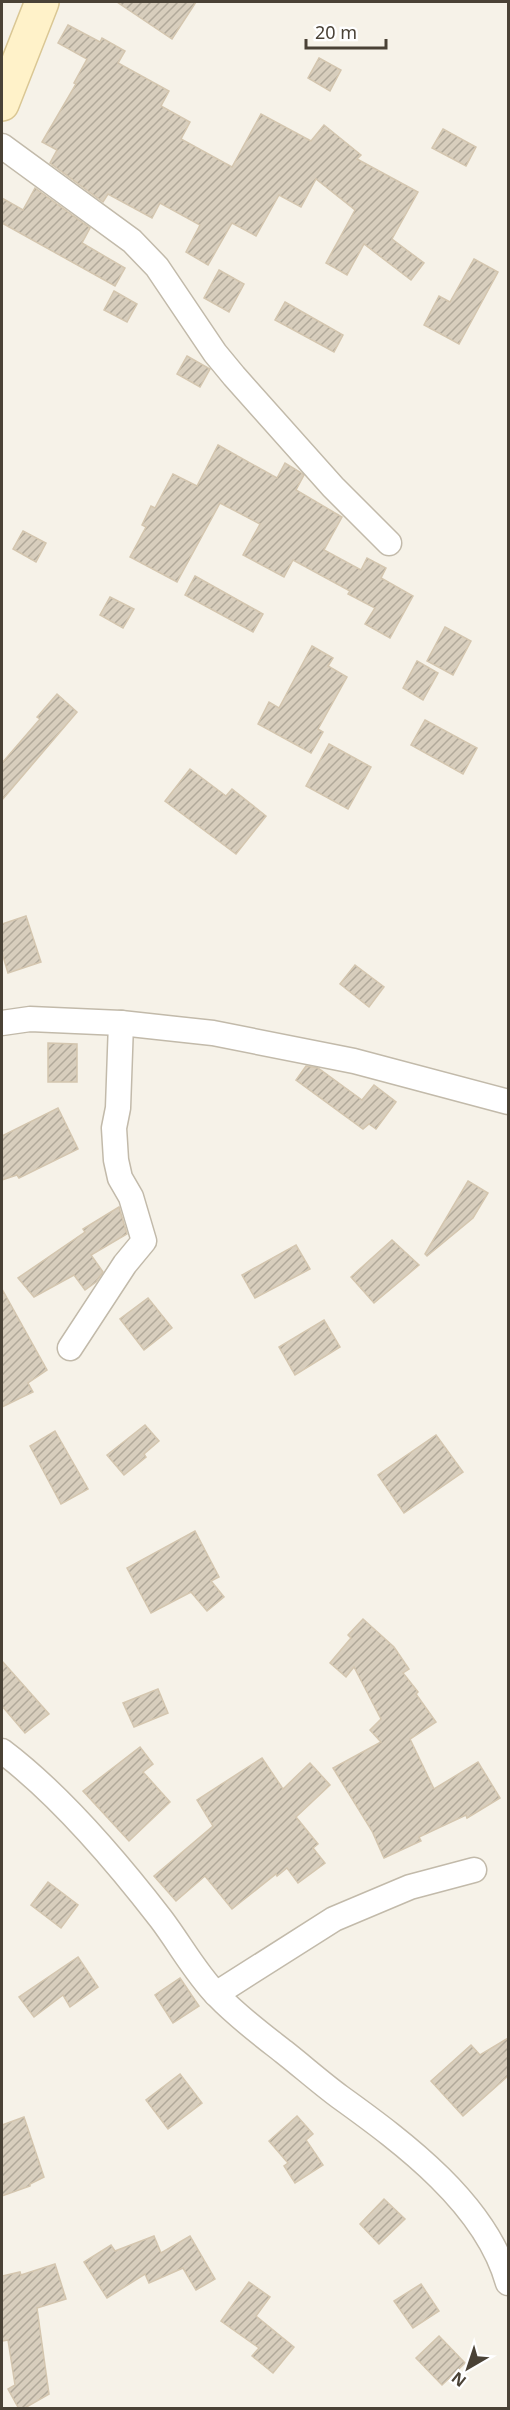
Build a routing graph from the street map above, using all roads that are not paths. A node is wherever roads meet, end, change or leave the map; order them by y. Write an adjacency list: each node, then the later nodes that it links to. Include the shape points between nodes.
1 (42, 2): 2 (street)
2 (2, 104)
3 (2, 146): 4 (street, via 132,241 157,267 234,376)
4 (389, 543)
5 (2, 1023): 6 (street, via 30,1019)
6 (121, 1023): 7 (street, via 213,1033 344,1059); 8 (street, via 114,1128 116,1161 144,1241)
7 (508, 1102)
8 (70, 1348)
9 (2, 1751): 11 (street, via 57,1799 103,1850 162,1920)
10 (474, 1870): 11 (street, via 410,1887 334,1919)
11 (216, 1994): 12 (street, via 249,2025 380,2125 447,2184 492,2246)
12 (508, 2283)

